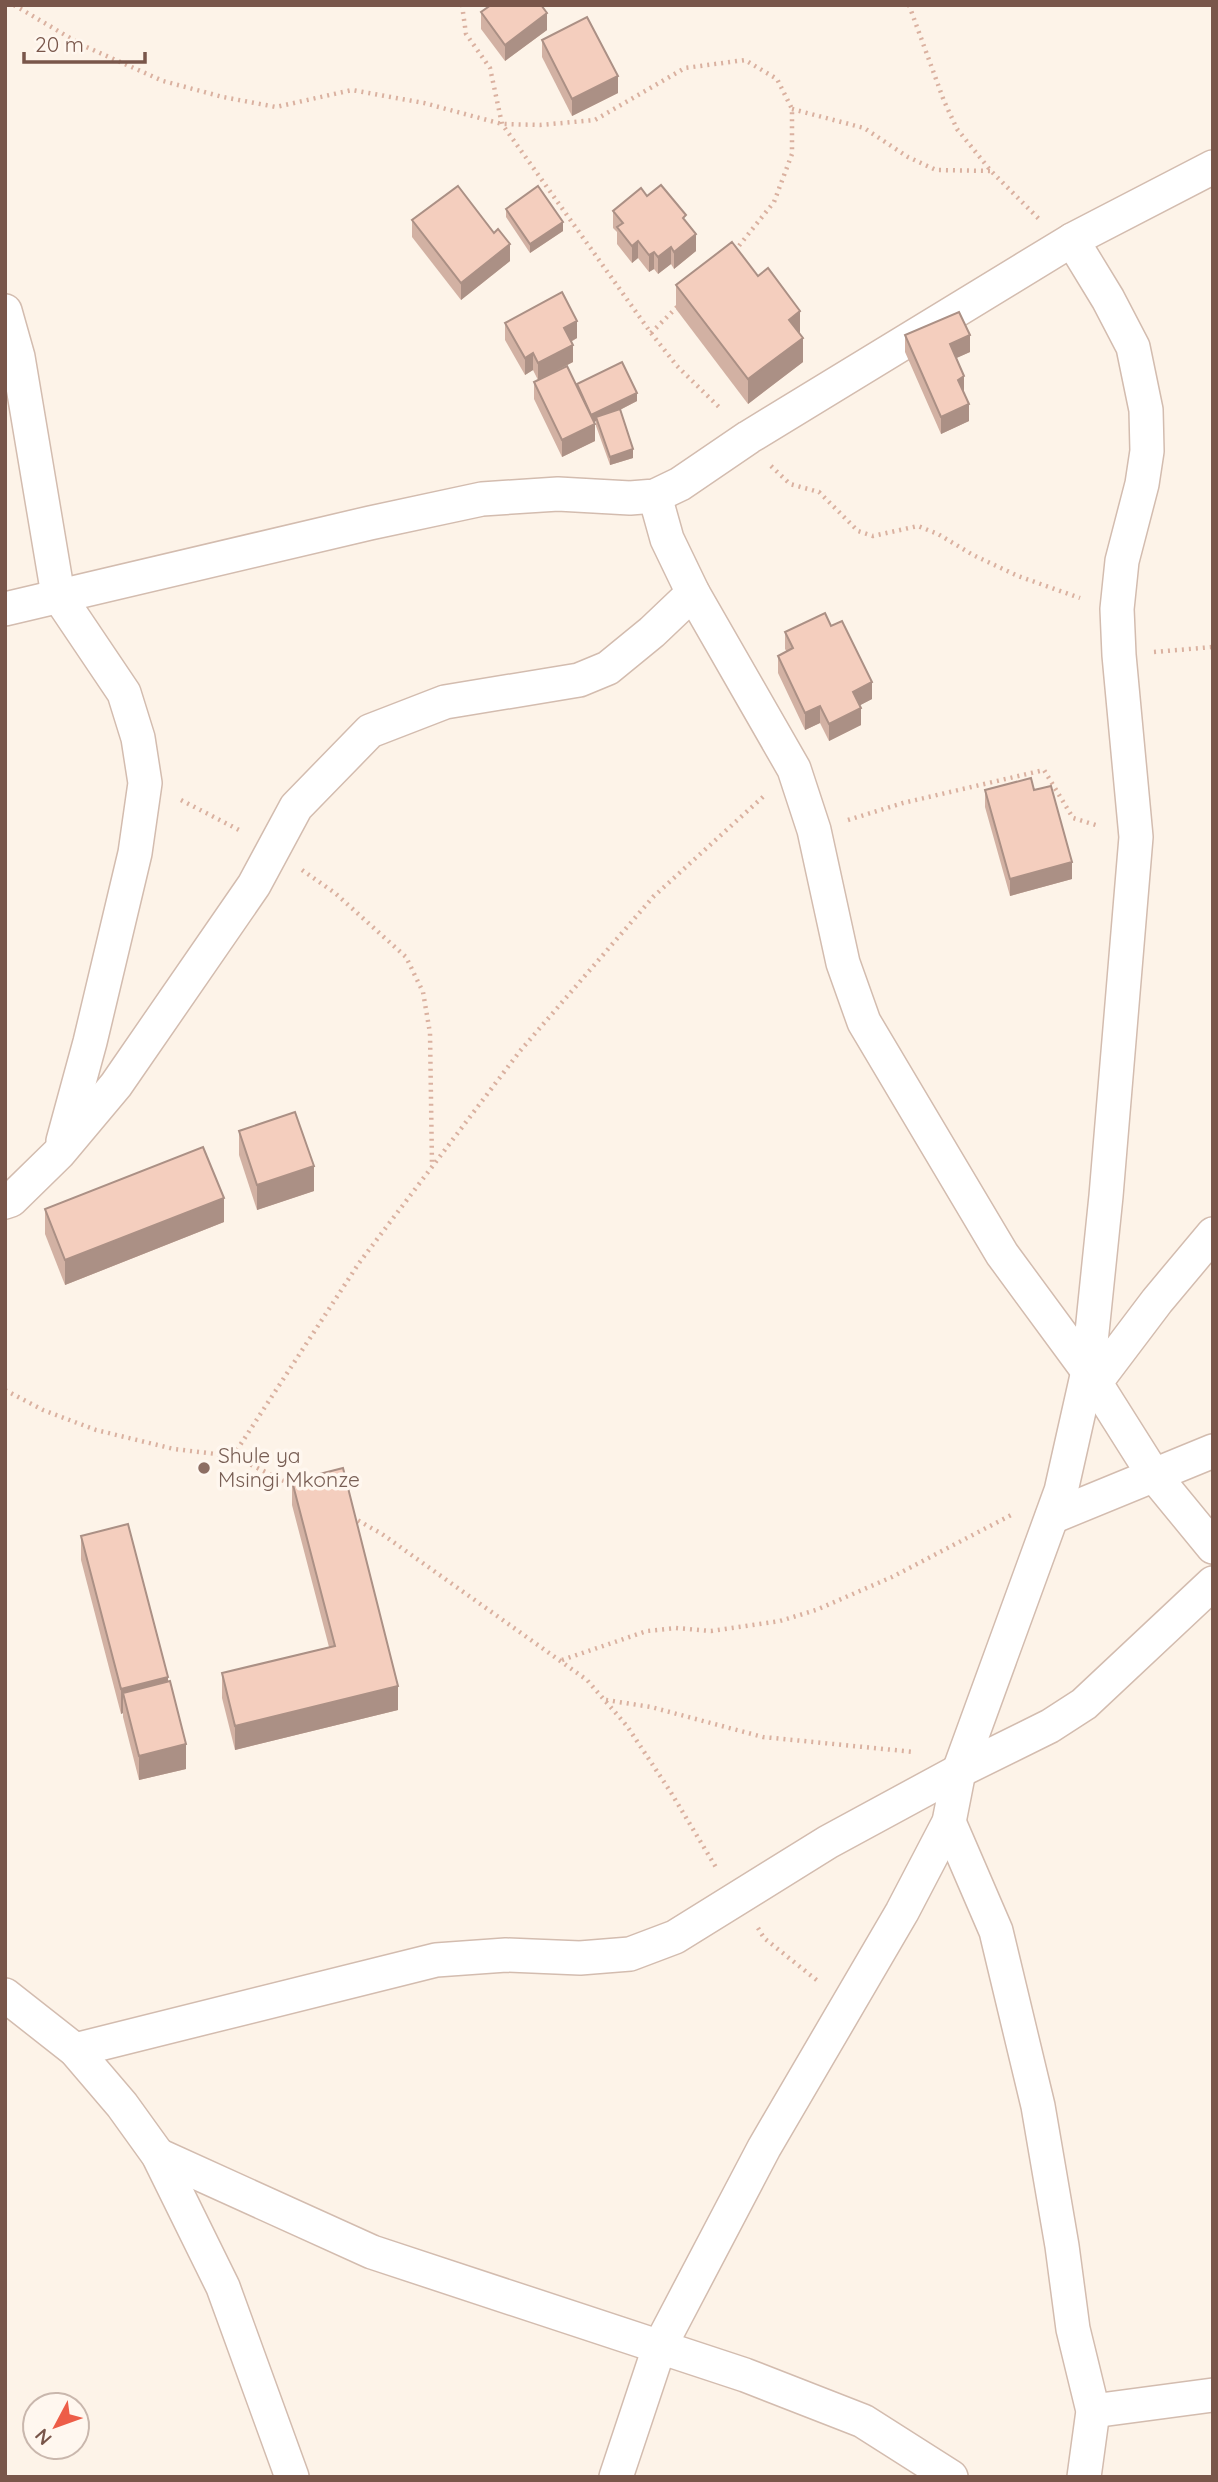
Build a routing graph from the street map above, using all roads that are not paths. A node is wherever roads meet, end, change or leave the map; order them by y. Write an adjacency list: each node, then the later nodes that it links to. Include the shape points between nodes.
1 (1213, 167): 2 (street)
2 (1072, 240): 4 (street); 11 (street, via 1133,347 1146,411 1147,451 1122,561 1117,609 1136,837)
3 (5, 311): 6 (street, via 18,357)
4 (655, 496): 5 (street, via 667,539); 6 (street, via 558,494 482,499)
5 (694, 593): 8 (street, via 607,668 579,680 445,702 370,731 296,807 254,884 146,1042); 11 (street, via 794,769 814,830 842,963 864,1022 1002,1254)
6 (58, 595): 7 (street); 8 (street, via 124,693 145,783 135,853)
7 (5, 609)
8 (59, 1153): 9 (street)
9 (5, 1202)
10 (1213, 1234): 11 (street)
11 (1091, 1377): 13 (street); 14 (street)
12 (1213, 1451): 13 (street)
13 (1153, 1474): 14 (street); 15 (street)
14 (1056, 1504): 17 (street)
15 (1213, 1547)
16 (1213, 1583): 17 (street, via 1084,1704 1050,1726)
17 (961, 1766): 18 (street); 20 (street, via 675,1937 630,1954 436,1960)
18 (949, 1822): 22 (street, via 902,1912 764,2148); 24 (street, via 996,1931 1008,1980 1038,2106 1073,2329)
19 (5, 1995): 20 (street)
20 (75, 2050): 21 (street)
21 (158, 2155): 22 (street, via 372,2252); 25 (street, via 223,2287)
22 (659, 2348): 26 (street); 27 (street, via 745,2375 863,2421)
23 (1213, 2395): 24 (street)
24 (1093, 2411): 28 (street)
25 (292, 2477)
26 (616, 2477)
27 (951, 2477)
28 (1084, 2477)

